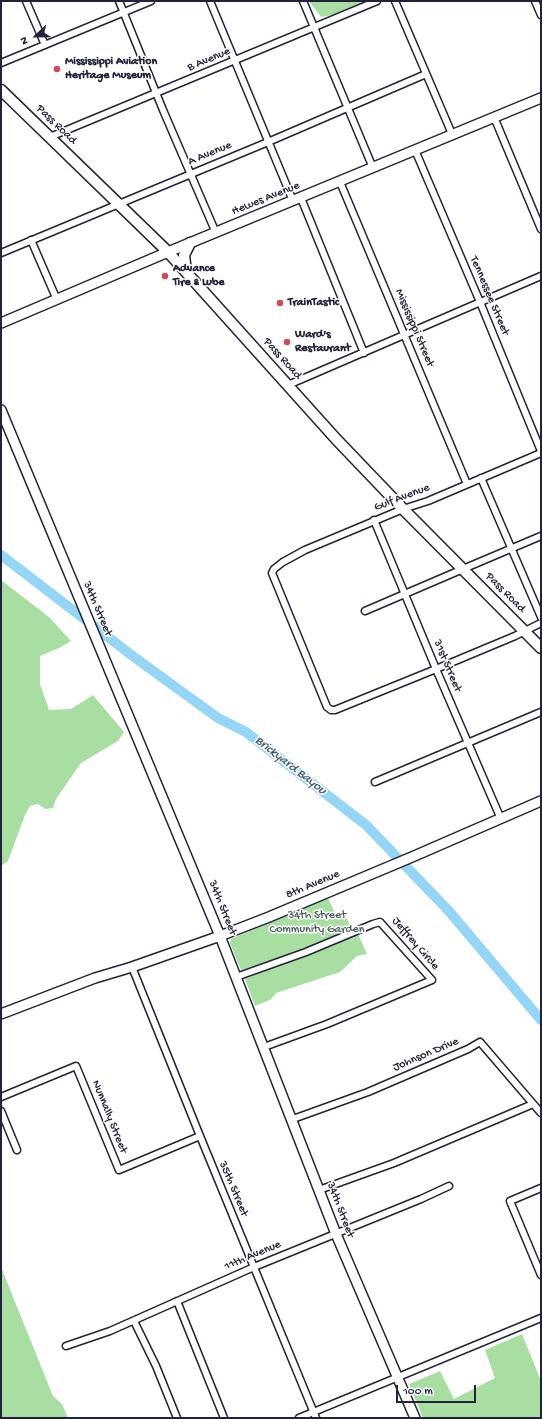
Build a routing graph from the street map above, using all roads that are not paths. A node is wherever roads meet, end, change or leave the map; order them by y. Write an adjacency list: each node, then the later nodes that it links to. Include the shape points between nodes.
1 (26, 1): 12 (street)
2 (119, 1): 9 (street)
3 (151, 1): 9 (street)
4 (210, 1): 13 (street)
5 (303, 1): 11 (street)
6 (377, 1): 11 (street, B Avenue)
7 (396, 1): 15 (street)
8 (535, 1): 10 (street)
9 (123, 12): 12 (street); 17 (street)
10 (541, 15)
11 (315, 27): 13 (street, B Avenue); 19 (street)
12 (45, 45): 14 (street)
13 (234, 61): 17 (street, B Avenue); 23 (street)
14 (1, 63)
15 (426, 74): 19 (street, A Avenue); 21 (street)
16 (1, 90): 22 (main road, Pass Road)
17 (157, 94): 22 (street, B Avenue); 26 (street)
18 (541, 98): 20 (street, Hewes Avenue)
19 (349, 107): 23 (street, A Avenue); 25 (street)
20 (494, 117): 21 (street, Hewes Avenue); 30 (street)
21 (452, 134): 24 (street, Hewes Avenue)
22 (50, 138): 29 (main road, Pass Road)
23 (268, 142): 26 (street, A Avenue); 28 (street)
24 (415, 150): 25 (street, Hewes Avenue); 39 (street, Tennessee Street)
25 (373, 168): 27 (street, Hewes Avenue)
26 (191, 174): 29 (street, A Avenue); 31 (street)
27 (340, 182): 28 (street, Hewes Avenue); 41 (street, Mississippi Street)
28 (297, 199): 31 (street, Hewes Avenue); 42 (street)
29 (119, 203): 32 (street, A Avenue); 35 (main road, Pass Road)
30 (541, 229)
31 (216, 233): 33 (street, Hewes Avenue)
32 (31, 240): 34 (street, A Avenue); 38 (street)
33 (190, 244): 35 (street, Hewes Avenue); 36 (main road, via 184,255)
34 (1, 252)
35 (168, 252): 36 (main road, Pass Road); 38 (street, Hewes Avenue)
36 (186, 272): 43 (main road, Pass Road)
37 (541, 276): 39 (street)
38 (57, 300): 40 (street, Hewes Avenue)
39 (480, 302): 41 (street); 45 (street, Tennessee Street)
40 (1, 323)
41 (405, 335): 42 (street); 47 (street, Mississippi Street)
42 (364, 353): 43 (street)
43 (288, 385): 48 (main road, Pass Road)
44 (1, 410): 65 (street, 34th Street)
45 (541, 452): 46 (street, Gulf Avenue)
46 (481, 478): 47 (street, Gulf Avenue); 51 (street)
47 (467, 484): 48 (street, Gulf Avenue)
48 (402, 509): 49 (street, Gulf Avenue); 52 (main road, Pass Road)
49 (374, 520): 53 (street, 31st Street); 59 (street, Gulf Avenue, via 305,550 274,569 272,573 327,707 335,710)
50 (541, 536): 51 (street)
51 (511, 549): 52 (street); 55 (street)
52 (463, 568): 53 (street); 57 (main road, Pass Road)
53 (405, 594): 54 (street); 59 (street, 31st Street)
54 (365, 611)
55 (541, 617)
56 (541, 623): 57 (street)
57 (525, 632): 58 (main road, Pass Road); 59 (street)
58 (541, 648)
59 (436, 669): 61 (street, 31st Street)
60 (541, 712): 61 (street)
61 (468, 742): 62 (street); 64 (street, 31st Street)
62 (375, 782)
63 (541, 801): 64 (street, 8th Avenue)
64 (501, 819): 65 (street, 8th Avenue)
65 (220, 936): 66 (street, 8th Avenue); 67 (street, 34th Street)
66 (132, 967): 68 (street, 8th Avenue, via 95,978); 75 (street, 35th Street)
67 (236, 977): 69 (street, 34th Street); 69 (street, Jeffrey Circle, via 380,922 432,980)
68 (1, 1014)
69 (264, 1047): 74 (street, 34th Street)
70 (1, 1097): 75 (street, Nunnally Street, via 76,1066 119,1170)
71 (534, 1104): 73 (street, Johnson Drive); 74 (street, Johnson Drive, via 480,1042 368,1092); 79 (street, via 394,1163)
72 (1, 1111): 76 (street)
73 (541, 1113)
74 (293, 1119): 79 (street, 34th Street)
75 (200, 1136): 81 (street, 35th Street)
76 (17, 1150)
77 (450, 1186): 80 (street, 11th Avenue)
78 (541, 1188): 82 (street, via 510,1201)
79 (319, 1190): 80 (street, 34th Street)
80 (336, 1234): 81 (street, 11th Avenue); 87 (street, 34th Street)
81 (254, 1267): 83 (street, 11th Avenue); 88 (street, 35th Street)
82 (541, 1275)
83 (177, 1300): 85 (street, 11th Avenue); 90 (street)
84 (541, 1318): 87 (street)
85 (134, 1320): 86 (street, 11th Avenue); 89 (street)
86 (66, 1346)
87 (397, 1378): 88 (street); 92 (street, 34th Street)
88 (315, 1415): 91 (street)
89 (177, 1418)
90 (224, 1418)
91 (299, 1418)
92 (415, 1418)

